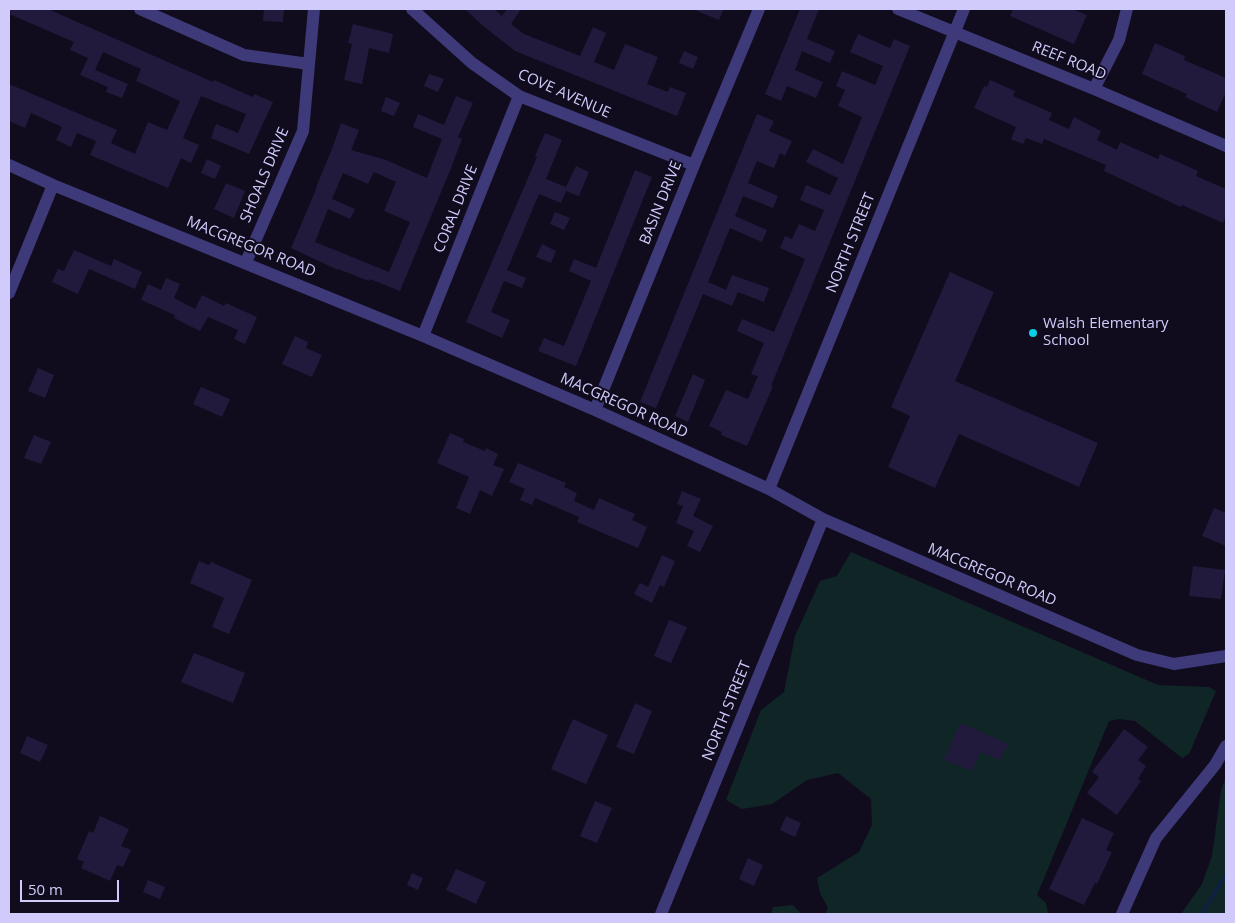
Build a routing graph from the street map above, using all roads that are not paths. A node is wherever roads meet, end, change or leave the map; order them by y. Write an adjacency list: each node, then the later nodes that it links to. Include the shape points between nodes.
1 (140, 9): 9 (street, via 244,55)
2 (314, 9): 9 (street, SHOALS DRIVE)
3 (412, 9): 11 (street, COVE AVENUE, via 472,64)
4 (759, 9): 14 (street, BASIN DRIVE)
5 (898, 9): 8 (street, REEF ROAD)
6 (964, 9): 8 (street, NORTH STREET)
7 (1127, 9): 10 (street, via 1119,40)
8 (954, 32): 10 (street, REEF ROAD); 20 (street, NORTH STREET)
9 (309, 64): 16 (street, SHOALS DRIVE, via 303,130)
10 (1094, 89): 12 (street, REEF ROAD)
11 (519, 96): 14 (street, COVE AVENUE); 18 (street, CORAL DRIVE)
12 (1226, 146)
13 (9, 165): 15 (street, MACGREGOR ROAD)
14 (694, 165): 19 (street, BASIN DRIVE)
15 (53, 185): 16 (street, MACGREGOR ROAD); 17 (street)
16 (246, 262): 18 (street, MACGREGOR ROAD)
17 (9, 293)
18 (423, 336): 19 (street, MACGREGOR ROAD)
19 (596, 410): 20 (street, MACGREGOR ROAD)
20 (769, 489): 21 (street, MACGREGOR ROAD)
21 (823, 519): 22 (street, MACGREGOR ROAD, via 1137,655 1174,664); 24 (street, NORTH STREET)
22 (1226, 656)
23 (1226, 746): 25 (street, via 1215,766 1156,838)
24 (661, 914)
25 (1122, 914)

